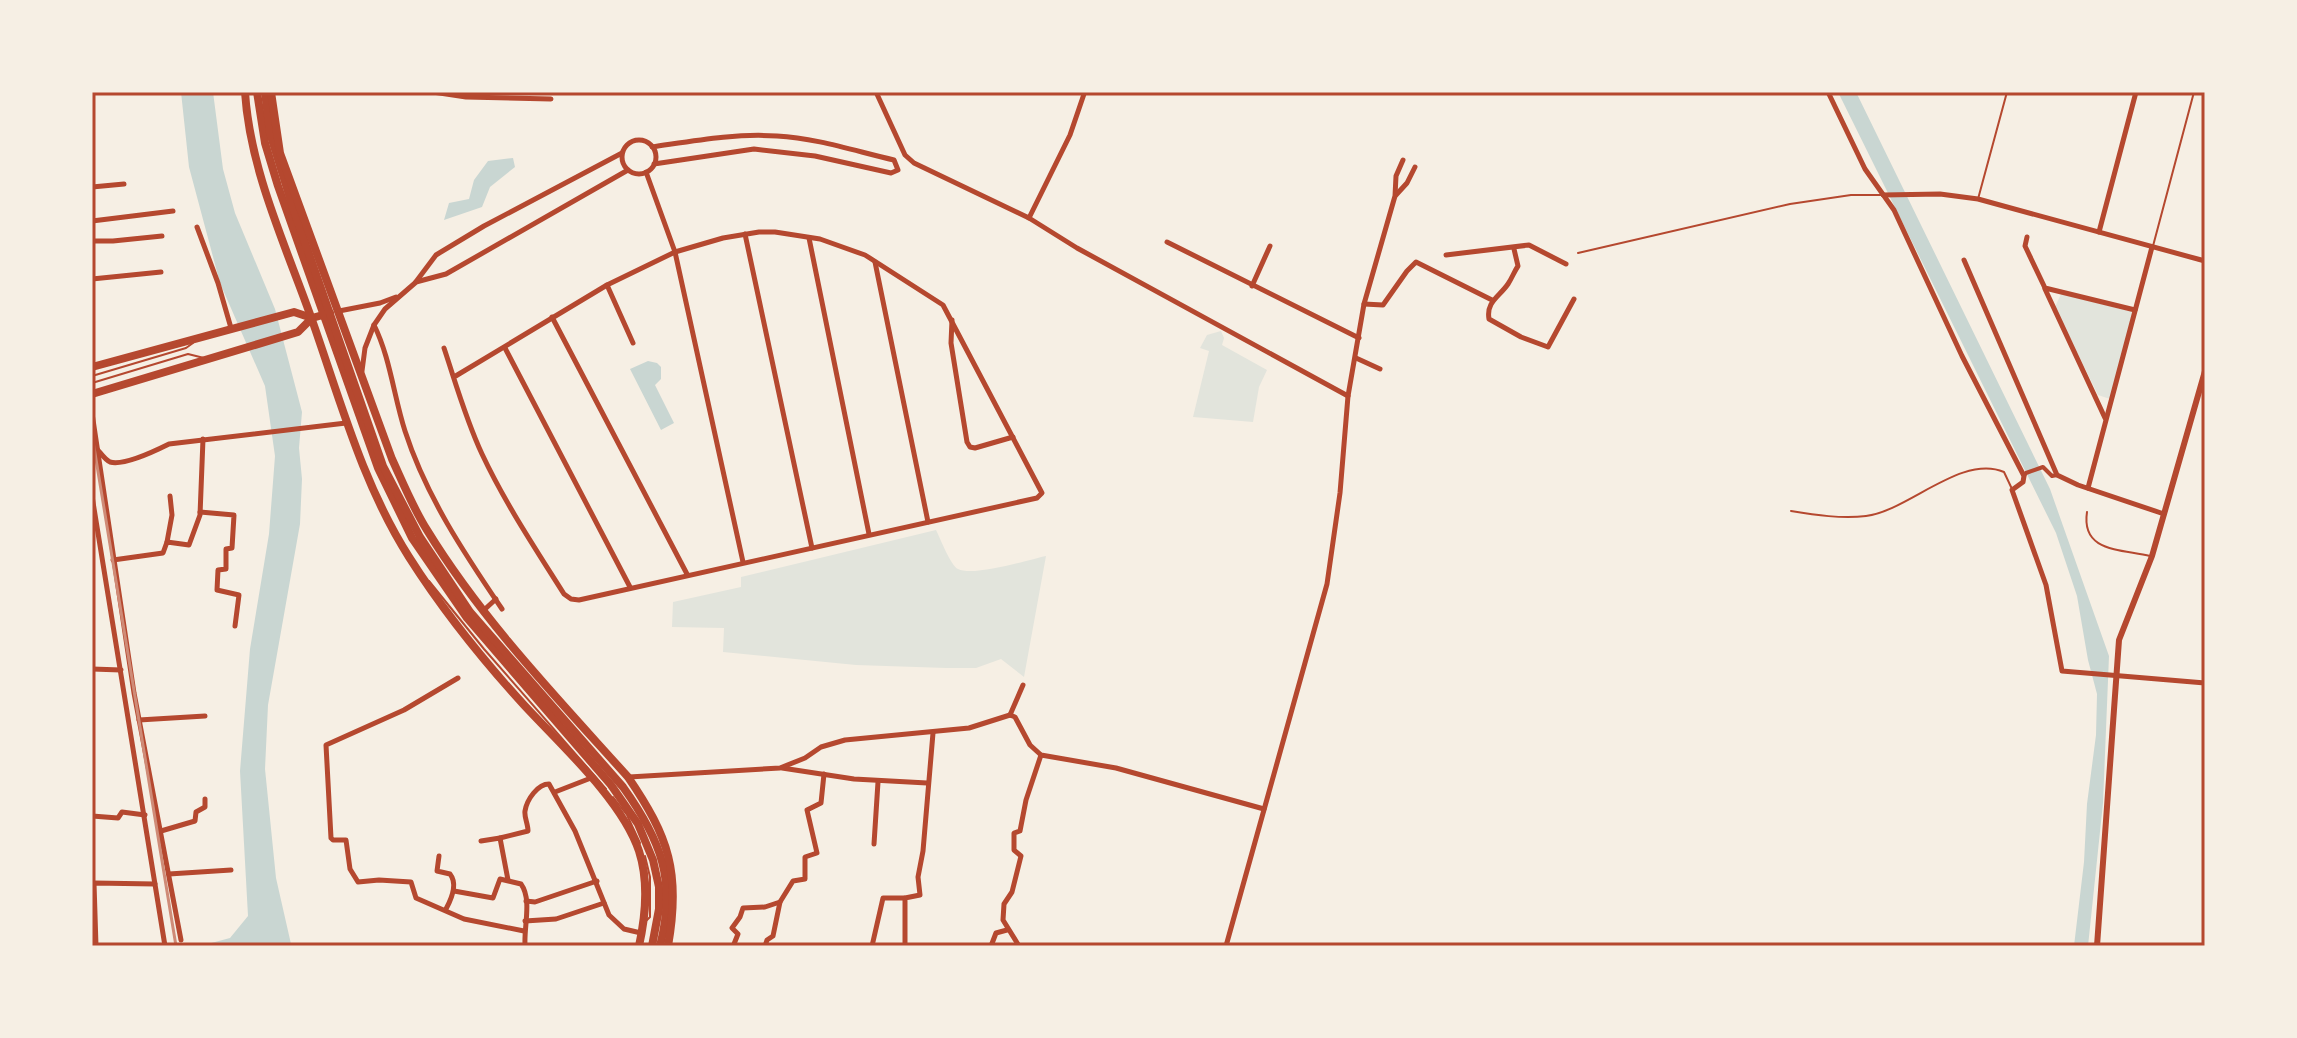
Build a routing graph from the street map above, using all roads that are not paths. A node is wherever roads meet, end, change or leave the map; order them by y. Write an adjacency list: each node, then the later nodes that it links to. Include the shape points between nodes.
1 (245, 92): 61 (main road, via 256,162)
2 (257, 92): 163 (main road, via 278,186 378,468 412,538 467,618 611,785 638,824 659,887)
3 (265, 92): 164 (main road, via 277,160 383,466 420,537 470,612 645,817 658,843 668,891)
4 (271, 92): 59 (main road, via 280,153)
5 (433, 92): 11 (street)
6 (876, 92): 28 (street, via 908,159)
7 (1828, 92): 24 (street)
8 (2007, 92): 26 (lane)
9 (2136, 92): 31 (street)
10 (2194, 92): 39 (lane)
11 (466, 94): 13 (street)
12 (1084, 94): 28 (street)
13 (518, 95): 14 (street)
14 (551, 99)
15 (652, 147): 16 (street, via 637,140); 18 (street); 18 (street, via 779,136 894,160 898,170 754,149)
16 (622, 153): 20 (street); 50 (street, via 436,255)
17 (1403, 160): 25 (street)
18 (654, 164): 21 (street)
19 (1415, 167): 25 (street)
20 (628, 170): 21 (street); 50 (street, via 446,274)
21 (646, 172): 41 (street)
22 (124, 184): 23 (street)
23 (92, 187)
24 (1882, 195): 26 (street); 42 (lane, via 1790,204); 88 (street)
25 (1395, 196): 57 (street)
26 (1978, 199): 31 (street)
27 (173, 211): 29 (street)
28 (1029, 218): 81 (street)
29 (92, 221)
30 (197, 227): 64 (street)
31 (2099, 232): 39 (street)
32 (745, 234): 34 (street); 41 (street); 105 (street)
33 (162, 236): 36 (street)
34 (808, 237): 45 (street, via 843,245); 102 (street)
35 (2027, 237): 53 (street, via 2025,246)
36 (92, 241)
37 (1167, 242): 52 (street)
38 (1270, 246): 52 (street)
39 (2152, 247): 46 (street); 58 (street)
40 (1514, 249): 43 (street); 47 (street, via 1529,245); 56 (street, via 1518,266)
41 (675, 252): 51 (street); 108 (street)
42 (1578, 253)
43 (1446, 255)
44 (1964, 260): 89 (street)
45 (875, 261): 62 (street, via 938,301); 100 (street)
46 (2205, 261)
47 (1566, 264)
48 (161, 272): 49 (street)
49 (92, 279)
50 (415, 283): 54 (street)
51 (607, 285): 60 (street); 68 (street)
52 (1252, 286): 65 (street)
53 (2045, 288): 58 (street); 83 (street)
54 (399, 295): 59 (street); 63 (street)
55 (1574, 299): 56 (street, via 1546,347 1489,319)
56 (1492, 300): 57 (street, via 1416,262 1383,305)
57 (1364, 304): 65 (street)
58 (2135, 310): 83 (street)
59 (339, 311): 61 (main road); 67 (main road); 76 (main road)
60 (552, 317): 70 (street); 110 (street)
61 (312, 318): 64 (main road, via 294,312); 67 (main road); 71 (main road, via 298,332)
62 (952, 320): 85 (street); 85 (street, via 967,442 975,448)
63 (374, 325): 76 (street); 112 (street, via 425,482 456,542)
64 (233, 328): 66 (main road)
65 (1359, 338): 72 (street)
66 (195, 339): 73 (main road); 77 (lane, via 186,348)
67 (319, 340): 84 (main road)
68 (633, 343)
69 (444, 348): 78 (street)
70 (505, 348): 78 (street); 111 (street)
71 (205, 358): 79 (lane, via 188,354); 80 (main road)
72 (1356, 358): 74 (street); 81 (street)
73 (92, 367)
74 (1380, 369)
75 (2205, 371): 98 (street)
76 (362, 373): 94 (main road)
77 (92, 376)
78 (454, 377): 111 (street, via 488,466 564,594 579,600)
79 (92, 383)
80 (92, 394)
81 (1348, 396): 135 (street, via 1327,584)
82 (92, 413): 87 (street)
83 (2105, 419): 90 (street)
84 (346, 423): 86 (street); 99 (main road)
85 (1013, 437): 100 (street, via 1042,496)
86 (203, 439): 87 (street, via 169,444 114,463); 96 (street)
87 (96, 448): 107 (street)
88 (2025, 475): 89 (street, via 2043,467); 91 (street)
89 (2057, 475): 90 (street)
90 (2088, 488): 98 (street)
91 (2012, 490): 95 (lane, via 2004,472 1982,468 1865,516); 118 (street, via 2046,585 2062,671)
92 (92, 496): 117 (street)
93 (170, 496): 103 (street)
94 (413, 506): 99 (main road, via 405,520); 101 (main road)
95 (1791, 511)
96 (200, 512): 103 (street, via 189,545); 115 (street, via 234,515 232,548 226,550 226,569 218,570 217,590 239,595)
97 (2087, 512): 106 (lane, via 2086,531 2095,542)
98 (2164, 514): 106 (street)
99 (388, 520): 104 (main road)
100 (928, 522): 102 (street)
101 (425, 527): 104 (main road, via 407,527); 114 (main road)
102 (869, 534): 105 (street)
103 (167, 542): 107 (street, via 162,553)
104 (400, 542): 109 (main road)
105 (812, 548): 108 (street)
106 (2152, 556): 118 (street, via 2121,631)
107 (113, 560): 124 (street)
108 (743, 563): 110 (street)
109 (420, 573): 130 (main road, via 485,658); 157 (lane, via 627,815 650,877 650,917)
110 (687, 574): 111 (street)
111 (630, 587)
112 (496, 599): 113 (street); 114 (street)
113 (502, 609)
114 (484, 610): 129 (main road)
115 (235, 626)
116 (92, 669): 117 (street)
117 (121, 670): 136 (street)
118 (2117, 675): 120 (street); 173 (street)
119 (458, 678): 153 (street, via 324,748 331,838 346,840 356,881 411,882 416,898)
120 (2205, 683)
121 (1023, 685): 122 (street)
122 (1010, 715): 125 (street); 126 (street)
123 (205, 716): 124 (street)
124 (139, 720): 138 (street)
125 (933, 733): 127 (street, via 845,740); 132 (street)
126 (1041, 755): 135 (street, via 1116,768); 155 (street, via 1020,831 1014,833 1014,850 1021,856 1004,904)
127 (780, 768): 128 (street); 129 (street)
128 (824, 774): 131 (street); 151 (street, via 821,803 807,810 817,853 805,856 805,879 793,881)
129 (628, 777): 165 (main road, via 663,834 669,858 674,895)
130 (591, 778): 133 (street); 157 (main road, via 638,848 646,876)
131 (878, 782): 132 (street); 141 (street)
132 (927, 783): 149 (street, via 920,895)
133 (555, 792): 139 (street, via 549,784 536,789 525,812 528,831); 146 (street)
134 (205, 799): 138 (street, via 196,821)
135 (1264, 809): 172 (street)
136 (145, 815): 137 (street); 147 (street)
137 (92, 816)
138 (161, 831): 144 (street)
139 (500, 838): 140 (street); 145 (street)
140 (481, 841)
141 (874, 844)
142 (439, 856): 148 (street, via 437,871 453,875)
143 (231, 870): 144 (street)
144 (169, 874): 158 (street)
145 (508, 880): 148 (street, via 500,879 495,898); 150 (street, via 524,888)
146 (597, 881): 150 (street); 152 (street)
147 (155, 884): 160 (street, via 94,883); 161 (street)
148 (454, 891): 153 (street)
149 (905, 898): 168 (street, via 883,898); 169 (street)
150 (526, 901): 154 (street)
151 (780, 902): 166 (street, via 742,908 732,929 738,934); 167 (street, via 773,936)
152 (604, 903): 154 (street, via 556,919); 157 (street, via 612,920 624,929)
153 (446, 909): 156 (street, via 475,922)
154 (525, 921): 156 (street)
155 (1007, 930): 170 (street, via 996,933); 171 (street)
156 (524, 931): 159 (street)
157 (642, 931): 162 (main road)
158 (181, 940)
159 (525, 944)
160 (96, 946)
161 (165, 946)
162 (639, 946)
163 (652, 946)
164 (660, 946)
165 (668, 946)
166 (737, 946)
167 (765, 946)
168 (872, 946)
169 (905, 946)
170 (991, 946)
171 (1019, 946)
172 (1226, 946)
173 (2097, 946)

